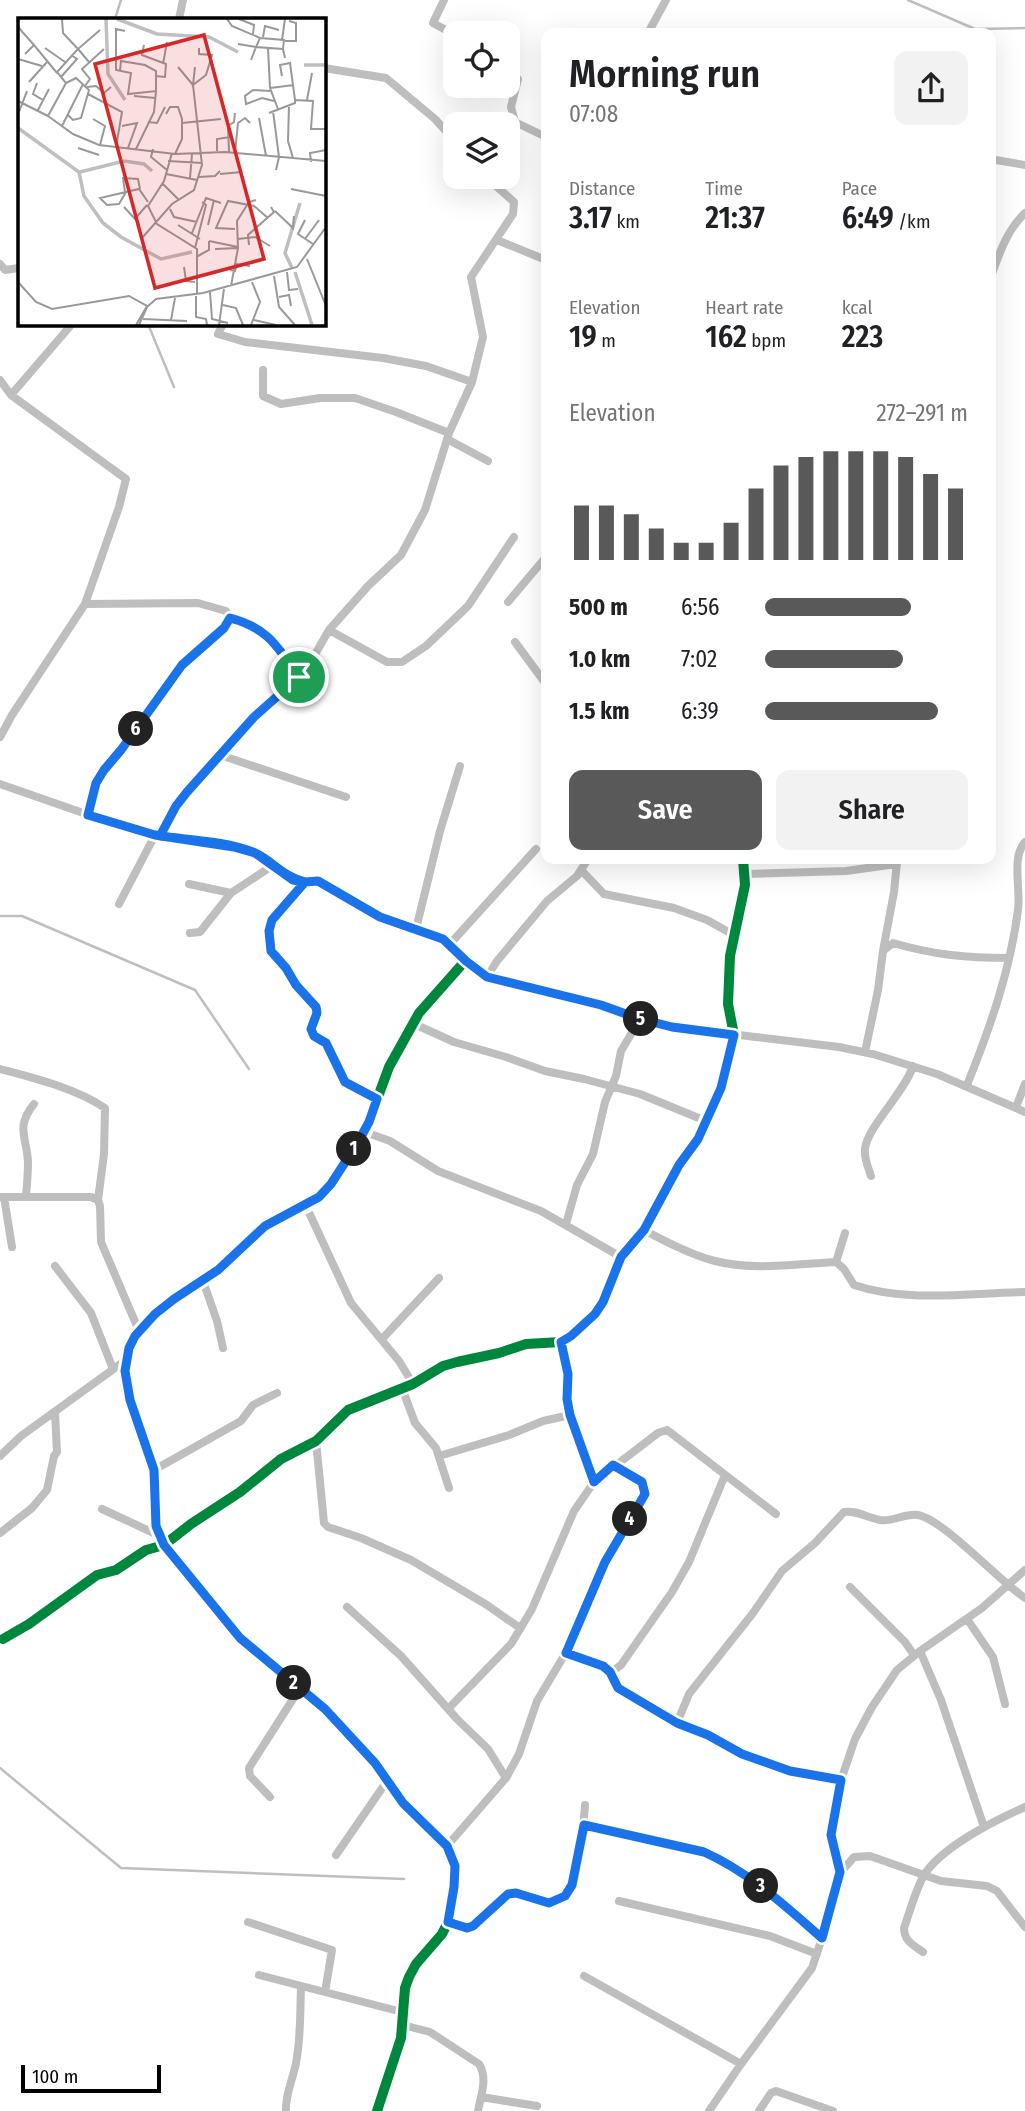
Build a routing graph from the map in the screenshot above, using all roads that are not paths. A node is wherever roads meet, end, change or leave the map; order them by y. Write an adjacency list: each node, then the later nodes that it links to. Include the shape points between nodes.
1 (183, 0): 4 (street)
2 (444, 0): 5 (street, via 433,23)
3 (666, 0): 6 (street)
4 (179, 18)
5 (443, 28)
6 (651, 28)
7 (326, 68): 9 (street, via 386,78)
8 (513, 98): 10 (street, via 515,122)
9 (443, 127)
10 (541, 135)
11 (996, 160): 12 (street)
12 (1025, 165)
13 (499, 189): 15 (street, via 514,202 513,214)
14 (1025, 213): 17 (street)
15 (497, 240): 16 (street); 24 (street, via 471,277 484,337)
16 (541, 258)
17 (996, 262)
18 (0, 264): 19 (street, via 5,270)
19 (18, 268)
20 (70, 326): 25 (street)
21 (222, 326): 24 (street, via 218,334 245,342 383,358)
22 (263, 370): 26 (street, via 262,396 281,404 355,398)
23 (0, 380): 25 (street)
24 (472, 382): 26 (street)
25 (10, 396): 31 (street, via 126,479)
26 (448, 436): 27 (street); 33 (street, via 425,509 401,555)
27 (488, 461)
28 (514, 537): 33 (street, via 468,606 402,662 387,662)
29 (541, 563): 30 (street)
30 (508, 602)
31 (85, 604): 32 (street, via 198,603 226,611); 37 (street)
32 (230, 618): 35 (street, via 250,623 273,640); 42 (street, via 182,665 104,770)
33 (329, 630): 35 (street)
34 (514, 642): 36 (street)
35 (299, 677): 38 (street, via 263,707)
36 (541, 677)
37 (0, 737)
38 (220, 755): 41 (street); 43 (street, via 176,806)
39 (460, 766): 57 (street)
40 (0, 784): 42 (street)
41 (346, 797)
42 (88, 815): 43 (street)
43 (158, 836): 50 (street, via 234,847 255,853); 56 (street)
44 (1025, 842): 62 (street, via 1019,850 1019,908)
45 (536, 849): 60 (street)
46 (586, 864): 51 (street)
47 (744, 864): 52 (street)
48 (886, 864): 52 (street, via 846,871)
49 (897, 864): 61 (street)
50 (272, 866): 53 (street); 55 (street)
51 (582, 871): 59 (street, via 604,894 674,908); 64 (street, via 547,901)
52 (745, 874): 59 (street)
53 (305, 882): 57 (street, via 318,881 380,917); 74 (street, via 272,920 270,947 316,1007 311,1029 326,1043 343,1079)
54 (188, 884): 55 (street)
55 (231, 892): 58 (street, via 200,932)
56 (119, 904)
57 (416, 929): 60 (street)
58 (190, 933)
59 (734, 935): 67 (street, via 728,1004)
60 (450, 944): 63 (street)
61 (883, 951): 62 (street, via 893,943 927,953); 68 (street)
62 (1010, 958): 73 (street)
63 (466, 961): 64 (street); 66 (street)
64 (487, 977): 65 (street)
65 (640, 1019): 67 (street); 72 (street, via 624,1043)
66 (412, 1023): 72 (street, via 545,1072); 74 (street)
67 (734, 1035): 68 (street); 78 (street, via 724,1080)
68 (865, 1052): 69 (street)
69 (913, 1066): 73 (street); 80 (street, via 865,1144)
70 (0, 1069): 83 (street, via 105,1108)
71 (1025, 1084): 76 (street)
72 (612, 1086): 78 (street); 85 (street)
73 (967, 1086): 76 (street)
74 (377, 1099): 79 (street)
75 (34, 1104): 81 (street, via 25,1118 23,1135 28,1160)
76 (1016, 1107): 77 (street)
77 (1025, 1112)
78 (706, 1121): 86 (street)
79 (365, 1132): 84 (street, via 331,1184); 85 (street, via 390,1141 438,1171)
80 (871, 1176)
81 (26, 1196): 82 (street); 83 (street)
82 (2, 1197): 88 (street)
83 (98, 1200): 95 (street, via 101,1242)
84 (306, 1206): 93 (street, via 265,1226); 96 (street, via 351,1303)
85 (566, 1224): 89 (street)
86 (644, 1230): 89 (street); 90 (street, via 717,1262 788,1266)
87 (845, 1233): 90 (street)
88 (12, 1247)
89 (621, 1257): 97 (street, via 595,1314)
90 (836, 1262): 94 (street, via 854,1285 873,1292)
91 (55, 1266): 100 (street, via 91,1313)
92 (439, 1278): 96 (street)
93 (203, 1280): 95 (street); 98 (street)
94 (1025, 1292)
95 (139, 1331): 99 (street)
96 (382, 1339): 101 (street)
97 (561, 1342): 101 (street, via 526,1344 457,1362); 105 (street)
98 (223, 1348)
99 (126, 1360): 100 (street); 110 (street, via 127,1388)
100 (113, 1368): 104 (street)
101 (413, 1384): 102 (street)
102 (402, 1388): 106 (street, via 348,1410); 108 (street, via 415,1423)
103 (277, 1393): 110 (street, via 253,1405 241,1421)
104 (55, 1413): 107 (street); 116 (street, via 57,1452 47,1490)
105 (570, 1415): 108 (street); 112 (street)
106 (316, 1441): 118 (street, via 281,1459); 125 (street, via 328,1527 411,1560)
107 (0, 1456)
108 (439, 1456): 113 (street)
109 (613, 1465): 111 (street, via 667,1430); 112 (street); 127 (street, via 642,1482 645,1494 605,1562)
110 (154, 1470): 117 (street)
111 (725, 1475): 115 (street); 129 (street, via 672,1592 621,1665)
112 (594, 1482): 125 (street, via 574,1511)
113 (449, 1488)
114 (102, 1509): 117 (street)
115 (776, 1514)
116 (0, 1533)
117 (158, 1535): 118 (street)
118 (164, 1545): 126 (street, via 97,1575); 130 (street, via 240,1638)
119 (1025, 1570): 121 (street)
120 (850, 1587): 128 (street)
121 (1008, 1587): 122 (street); 124 (street); 133 (street, via 928,1518 911,1514 881,1520 844,1512 782,1571 689,1694)
122 (1025, 1598)
123 (347, 1607): 132 (street, via 401,1656)
124 (967, 1619): 128 (street); 131 (street, via 993,1657)
125 (520, 1628): 132 (street, via 511,1644)
126 (3, 1639)
127 (566, 1653): 129 (street); 134 (street, via 537,1701)
128 (917, 1653): 135 (street, via 891,1678 872,1707); 141 (street, via 941,1700)
129 (610, 1672): 133 (street, via 618,1688)
130 (300, 1688): 136 (street, via 331,1715); 137 (street, via 249,1768 250,1776)
131 (1005, 1704)
132 (448, 1709): 134 (street, via 488,1749)
133 (677, 1723): 135 (street, via 763,1763)
134 (506, 1778): 142 (street)
135 (841, 1780): 144 (street, via 831,1835)
136 (387, 1781): 142 (street); 143 (street)
137 (270, 1797)
138 (584, 1805): 140 (street)
139 (1025, 1807): 141 (street)
140 (584, 1825): 148 (street, via 572,1885 565,1896 549,1903 508,1894 473,1926); 150 (street, via 722,1860 762,1886)
141 (984, 1827): 145 (street)
142 (447, 1846): 148 (street, via 455,1866)
143 (337, 1854)
144 (840, 1872): 145 (street, via 860,1855); 150 (street)
145 (923, 1875): 149 (street, via 997,1891); 151 (street, via 904,1934)
146 (619, 1901): 152 (street, via 770,1936)
147 (248, 1922): 156 (street, via 332,1950)
148 (448, 1922): 157 (street, via 409,1977)
149 (1025, 1927)
150 (822, 1938): 152 (street)
151 (923, 1952)
152 (817, 1954): 159 (street, via 802,1983)
153 (259, 1975): 155 (street)
154 (584, 1976): 159 (street)
155 (301, 1987): 156 (street); 162 (street, via 300,2037)
156 (325, 1993): 157 (street)
157 (402, 2012): 158 (street)
158 (403, 2025): 160 (street, via 430,2032 479,2064 484,2080); 163 (street)
159 (741, 2063): 165 (street)
160 (481, 2097): 161 (street); 164 (street)
161 (537, 2106)
162 (286, 2111)
163 (377, 2111)
164 (478, 2111)
165 (709, 2111)
166 (759, 2111): 167 (street, via 776,2091)
167 (833, 2111)

